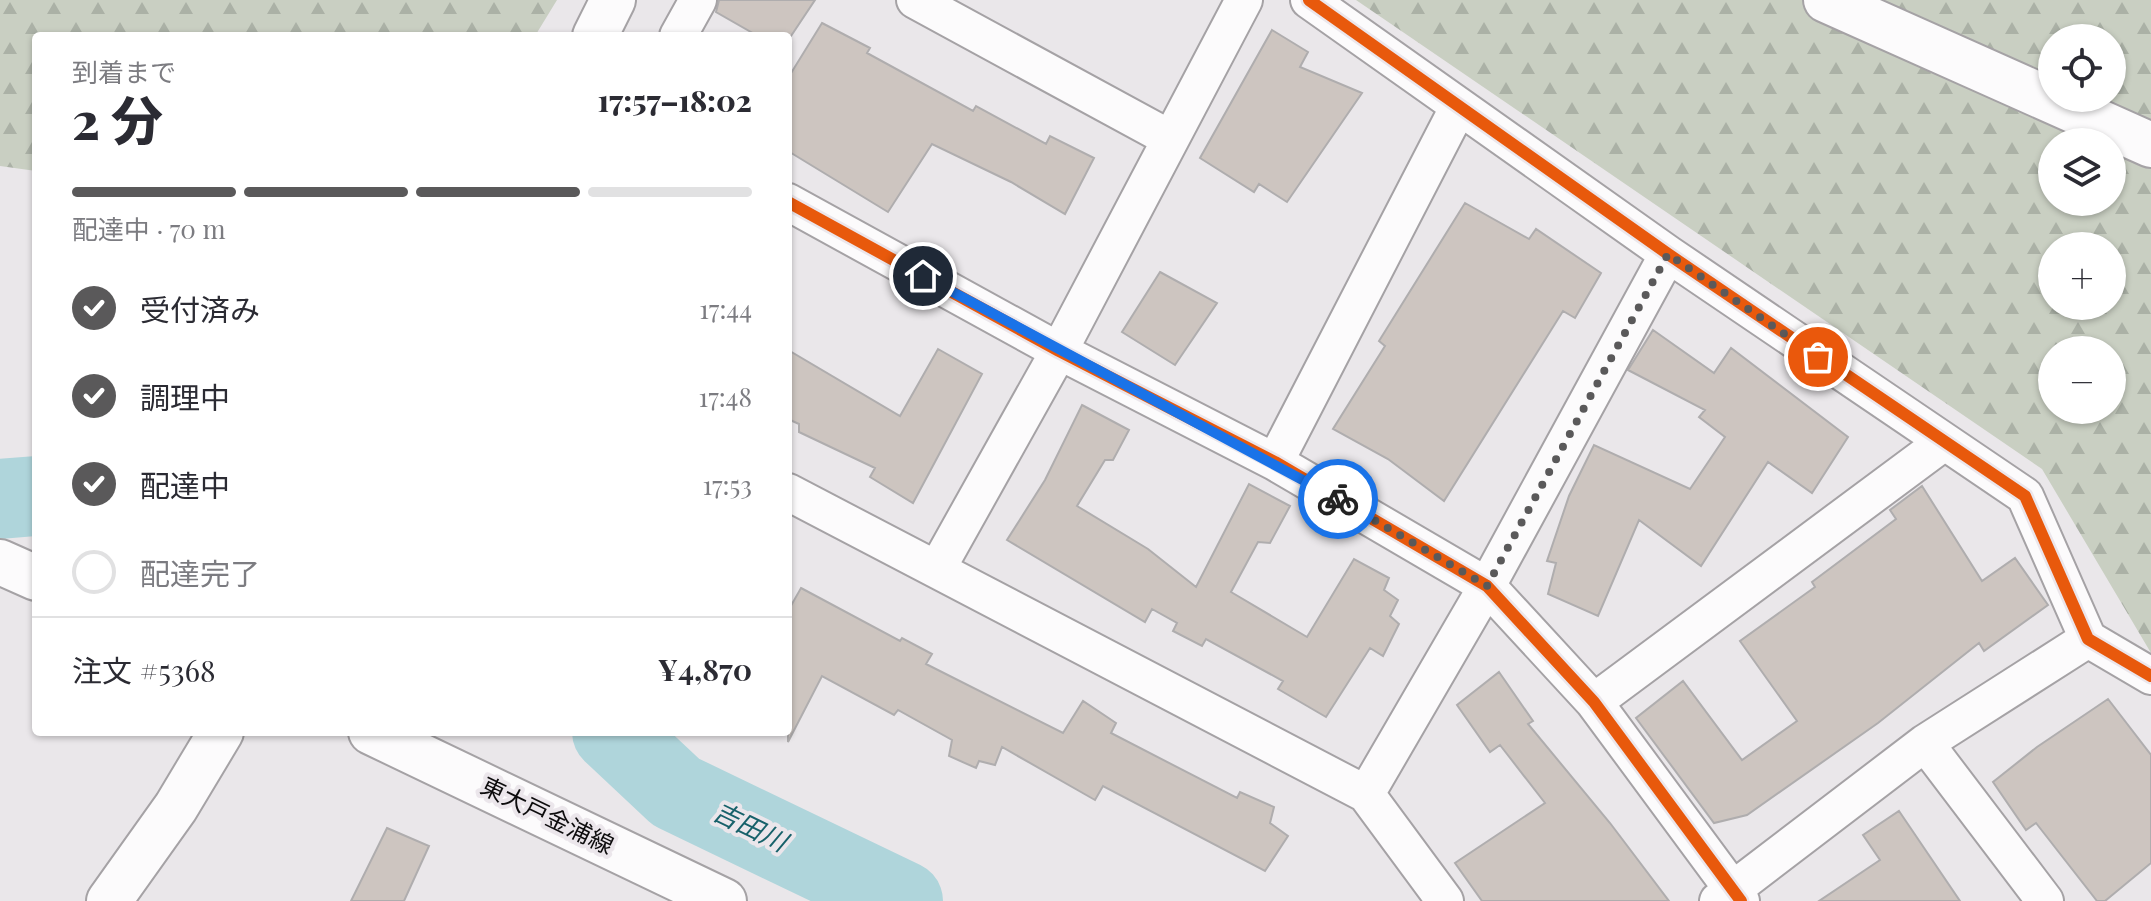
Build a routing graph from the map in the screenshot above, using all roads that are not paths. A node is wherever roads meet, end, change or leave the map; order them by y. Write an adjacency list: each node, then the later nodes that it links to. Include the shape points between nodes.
1 (613, 0): 7 (street)
2 (698, 0): 8 (street)
3 (915, 0): 10 (street)
4 (1244, 0): 10 (street)
5 (1309, 0): 9 (street)
6 (1826, 0): 11 (street)
7 (597, 32)
8 (680, 32)
9 (1458, 108): 13 (street); 16 (street)
10 (1169, 138): 14 (street)
11 (2151, 145)
12 (792, 204): 14 (street)
13 (1668, 254): 15 (street); 21 (street)
14 (1059, 351): 16 (street); 19 (street)
15 (1944, 442): 22 (street, via 2025,496); 24 (street)
16 (1275, 462): 21 (street)
17 (792, 494): 19 (street)
18 (0, 562): 20 (street)
19 (937, 569): 28 (street)
20 (32, 576)
21 (1487, 586): 24 (street); 28 (street)
22 (2088, 639): 23 (street); 27 (street)
23 (2151, 676)
24 (1594, 702): 29 (street)
25 (219, 736): 30 (street)
26 (379, 736): 31 (street, 東大戸金浦線)
27 (1925, 743): 29 (street); 33 (street)
28 (1366, 794): 32 (street)
29 (1730, 897)
30 (109, 901)
31 (724, 901)
32 (1445, 901)
33 (2045, 901)

